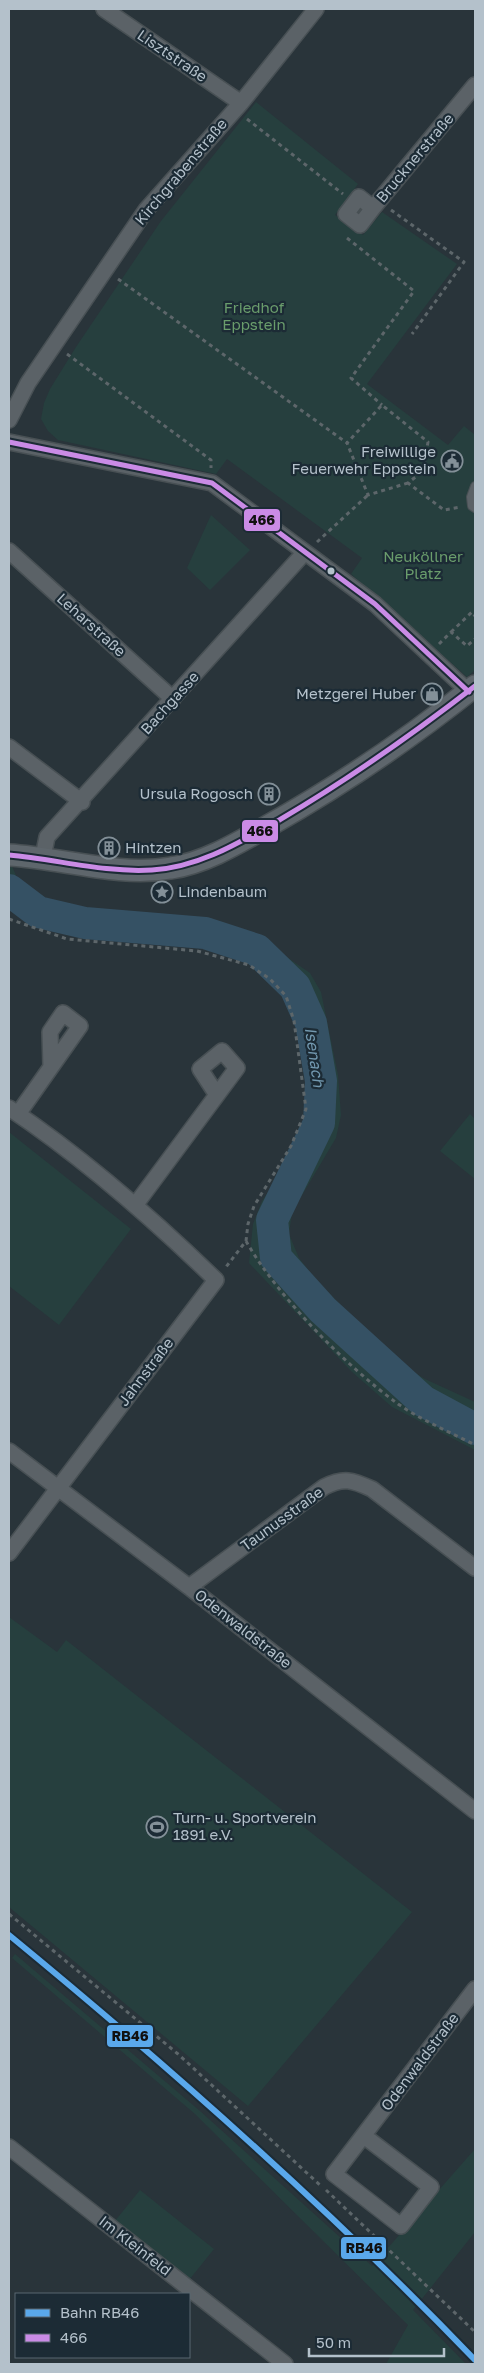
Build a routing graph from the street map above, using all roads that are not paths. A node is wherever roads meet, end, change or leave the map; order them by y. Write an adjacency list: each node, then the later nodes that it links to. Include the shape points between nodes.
1 (104, 9): 4 (street, Lisztstraße)
2 (316, 9): 4 (street, Kirchgrabenstraße)
3 (475, 85): 5 (street, Brucknerstraße)
4 (238, 106): 6 (street, Kirchgrabenstraße, via 146,210 28,383)
5 (376, 204): 5 (street, Brucknerstraße, via 359,197 346,214 360,225)
6 (9, 420)
7 (9, 442): 11 (street, via 212,483)
8 (475, 486): 9 (lane, via 471,497)
9 (474, 507)
10 (9, 551): 13 (street, Leharstraße)
11 (306, 552): 12 (street, via 375,604); 13 (street, Bachgasse)
12 (472, 689): 17 (main road, via 351,777 239,842 205,858 171,868 126,870)
13 (173, 699): 15 (street, Bachgasse)
14 (9, 746): 15 (street)
15 (82, 802): 17 (street, Bachgasse, via 48,837)
16 (9, 855): 17 (main road)
17 (44, 857)
18 (51, 1066): 20 (street, Jahnstraße)
19 (217, 1095): 21 (street)
20 (13, 1110): 21 (street, Jahnstraße)
21 (136, 1204): 23 (street, Jahnstraße, via 216,1280)
22 (9, 1451): 23 (street, Odenwaldstraße)
23 (58, 1489): 24 (street, Jahnstraße); 26 (street, Odenwaldstraße)
24 (9, 1553)
25 (475, 1568): 26 (street, Taunusstraße, via 372,1489 355,1481 338,1480)
26 (189, 1587): 27 (street, Odenwaldstraße)
27 (475, 1811)
28 (475, 1989): 29 (street, Odenwaldstraße)
29 (364, 2136): 29 (street, Odenwaldstraße, via 431,2186 401,2226 334,2174)
30 (9, 2147): 31 (street, Im Kleinfeld)
31 (285, 2364)

